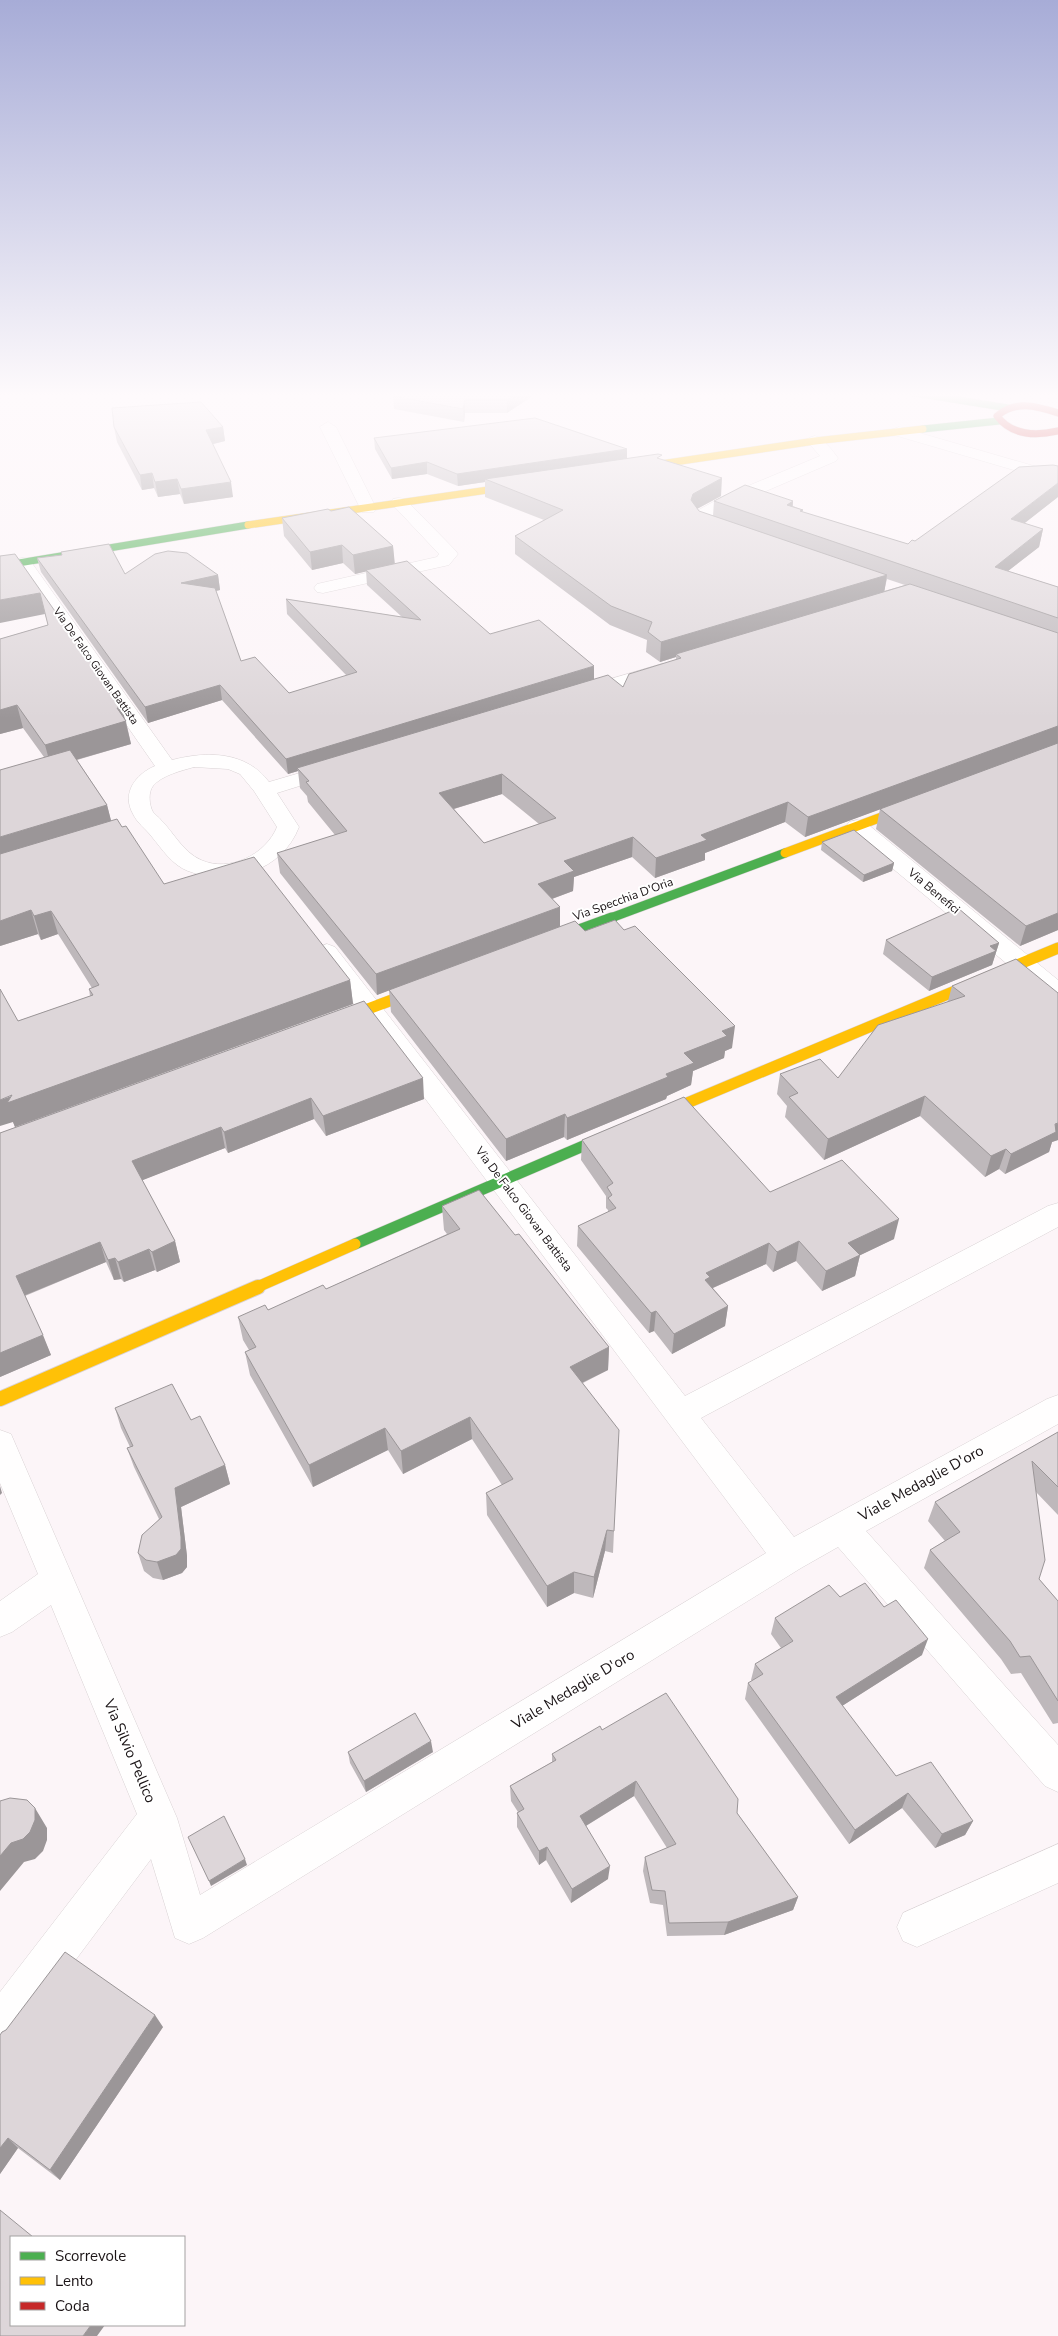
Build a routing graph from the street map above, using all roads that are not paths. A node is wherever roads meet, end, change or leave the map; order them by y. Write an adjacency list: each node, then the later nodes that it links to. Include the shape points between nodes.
1 (365, 501): 5 (street)
2 (412, 501): 4 (street)
3 (728, 501): 6 (street, via 699,517 704,524)
4 (399, 503): 5 (street); 9 (street, via 448,554 444,561)
5 (368, 508): 7 (street)
6 (738, 537)
7 (23, 563): 8 (street); 13 (street, Via De Falco Giovan Battista)
8 (0, 566)
9 (323, 588)
10 (679, 664): 11 (street)
11 (566, 699)
12 (349, 765): 14 (street)
13 (168, 769): 14 (street, via 193,761 222,762 246,770); 16 (street, via 152,776 139,794 145,816)
14 (264, 790): 19 (street, via 288,827 285,840)
15 (921, 803): 17 (street, Via Specchia D'Oria)
16 (154, 824): 18 (street); 19 (street, via 180,857 196,866 218,870)
17 (857, 827): 22 (street, Via Specchia D'Oria); 24 (street, Via Benefici)
18 (126, 832)
19 (256, 862): 20 (street)
20 (274, 885)
21 (311, 931): 27 (street, Via De Falco Giovan Battista)
22 (540, 945)
23 (1058, 948): 24 (street)
24 (1023, 964): 26 (street, Via Benefici); 29 (street)
25 (437, 983): 27 (street)
26 (1058, 993)
27 (372, 1008): 28 (street); 31 (street, Via De Falco Giovan Battista)
28 (325, 1025)
29 (648, 1119)
30 (630, 1127): 31 (street)
31 (502, 1180): 33 (street); 35 (street, Via De Falco Giovan Battista)
32 (1058, 1214): 35 (street)
33 (0, 1399)
34 (1058, 1408): 37 (street, Viale Medaglie D'oro)
35 (680, 1414): 38 (street, Via De Falco Giovan Battista)
36 (0, 1444): 39 (street, Via Silvio Pellico)
37 (841, 1527): 38 (street, Viale Medaglie D'oro); 41 (street)
38 (790, 1557): 42 (street, Viale Medaglie D'oro, via 188,1924)
39 (58, 1580): 40 (street); 42 (street, Via Silvio Pellico)
40 (0, 1621)
41 (1058, 1773)
42 (158, 1818): 45 (street, Via Silvio Pellico)
43 (1058, 1863): 44 (street)
44 (917, 1927)
45 (0, 2026)

